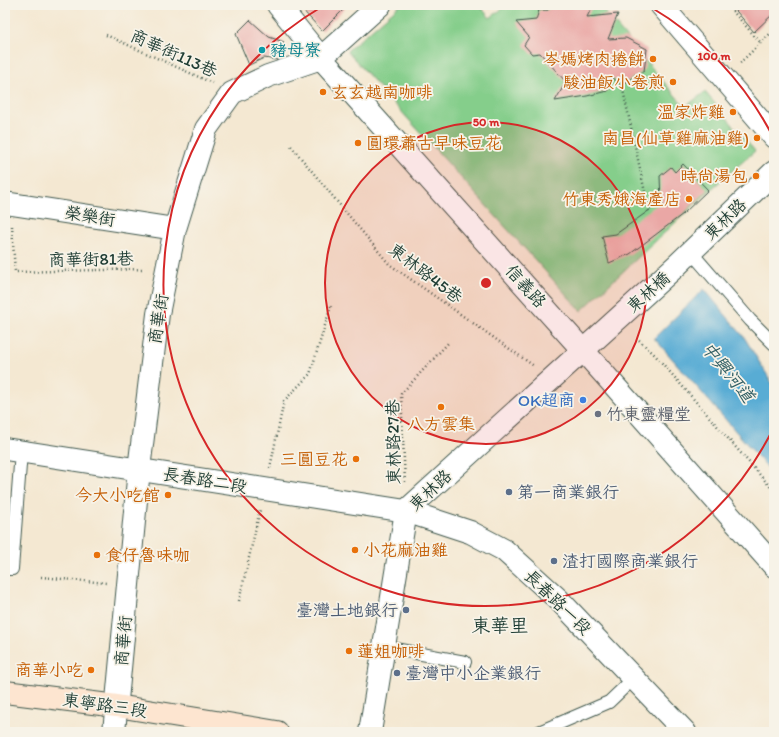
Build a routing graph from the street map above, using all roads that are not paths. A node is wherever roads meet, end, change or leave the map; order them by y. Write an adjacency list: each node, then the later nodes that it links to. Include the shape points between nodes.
1 (278, 5): 4 (street, 信義路)
2 (380, 5): 4 (street, 商華街)
3 (661, 5): 5 (street)
4 (321, 58): 8 (street, 商華街, via 268,76 232,93 206,129); 12 (street, 信義路)
5 (774, 137)
6 (774, 172): 9 (street, 東林路)
7 (8, 203): 8 (street, 榮樂街)
8 (175, 229): 14 (street, 商華街, via 158,314)
9 (684, 259): 10 (street, 東林橋); 11 (lane)
10 (619, 318): 12 (street, 東林路)
11 (774, 344)
12 (583, 350): 15 (street, 東林路); 16 (street, 信義路)
13 (13, 450): 14 (street, 長春路二段); 17 (lane)
14 (139, 470): 15 (street, 長春路二段); 22 (street, 商華街)
15 (406, 511): 18 (street, 東林路); 20 (street, 長春路一段, via 470,532 504,550 559,600)
16 (774, 566)
17 (9, 569)
18 (384, 647): 19 (lane); 25 (street, 東林路)
19 (465, 662)
20 (634, 678): 26 (lane, via 609,702); 27 (street, 長春路一段)
21 (5, 692): 22 (main road, 東寧路三段)
22 (117, 706): 23 (street, 商華街); 24 (main road, 東寧路三段)
23 (114, 732)
24 (276, 732)
25 (370, 732)
26 (539, 732)
27 (685, 732)

